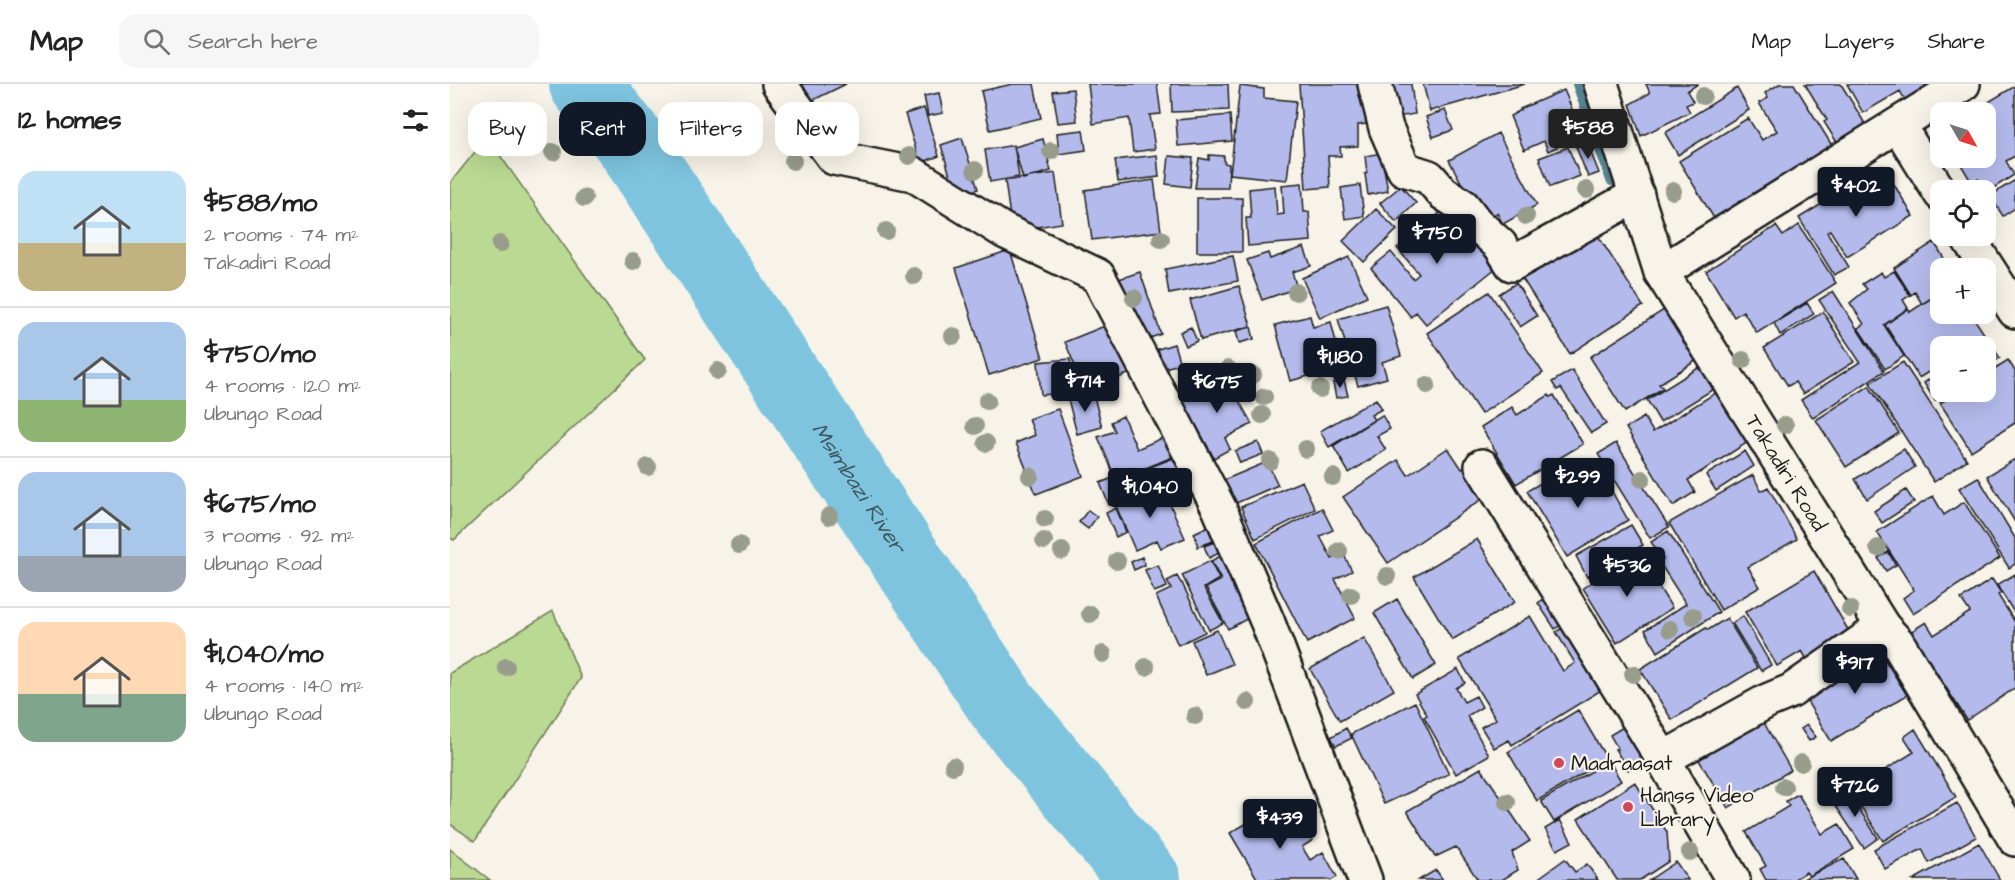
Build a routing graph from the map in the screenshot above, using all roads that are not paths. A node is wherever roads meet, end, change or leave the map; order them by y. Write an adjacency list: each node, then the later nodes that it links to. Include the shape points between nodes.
1 (778, 84): 15 (street, via 834,158 913,174 1004,231 1098,276 1219,508 1268,623)
2 (1375, 84): 7 (street, via 1386,128 1404,168 1429,177 1462,206 1500,245 1512,264)
3 (1601, 84): 7 (street, Takadiri Road)
4 (1964, 84): 5 (street)
5 (1898, 125): 6 (street); 9 (street)
6 (1932, 180)
7 (1637, 195): 9 (street, Takadiri Road)
8 (1973, 246): 10 (street)
9 (1661, 272): 12 (street, Takadiri Road)
10 (2015, 311)
11 (1482, 466): 13 (street)
12 (1883, 627): 13 (street, via 1791,691); 14 (street, Takadiri Road, via 1897,642)
13 (1663, 759): 16 (street)
14 (2015, 839)
15 (1365, 880)
16 (1732, 880)

